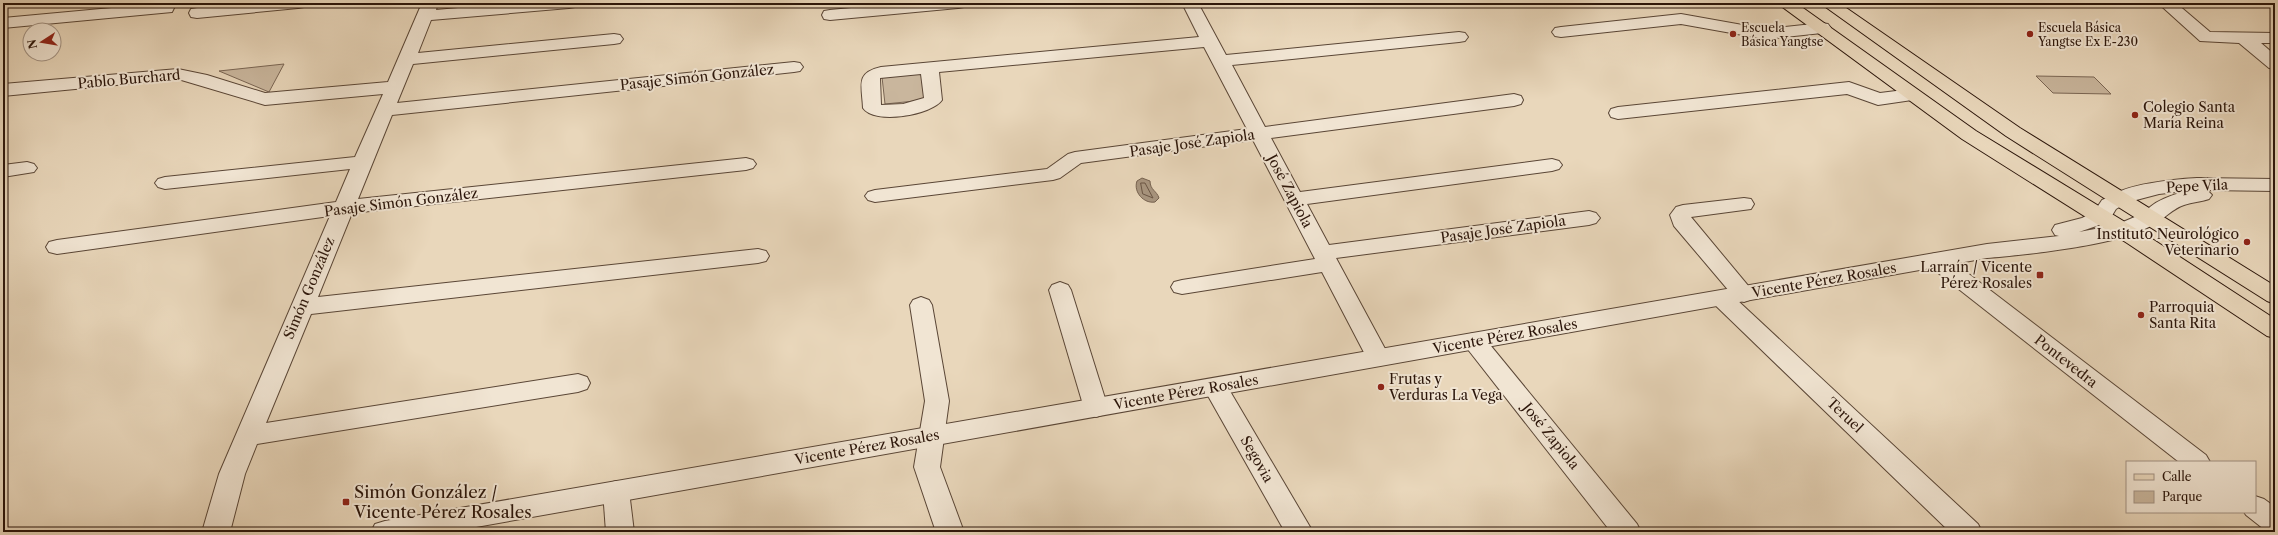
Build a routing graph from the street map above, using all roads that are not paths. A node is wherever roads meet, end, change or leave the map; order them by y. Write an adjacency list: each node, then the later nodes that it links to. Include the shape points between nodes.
1 (298, 3): 10 (street)
2 (569, 3): 9 (street)
3 (958, 3): 11 (street)
4 (1190, 3): 19 (street, José Zapiola)
5 (1785, 3): 13 (main road)
6 (1828, 3): 41 (main road, via 2013,132)
7 (2166, 3): 16 (street, via 2206,37)
8 (166, 8): 12 (street)
9 (427, 9): 20 (street, Simón González)
10 (197, 13)
11 (830, 15)
12 (3, 23)
13 (1822, 28): 14 (street, via 1765,34 1681,19); 27 (main road)
14 (1561, 32)
15 (1459, 37): 21 (street)
16 (2243, 37): 17 (street); 22 (street)
17 (2275, 38)
18 (614, 39): 20 (street)
19 (1210, 41): 21 (street, José Zapiola); 24 (street)
20 (406, 60): 25 (street, Simón González)
21 (1220, 61): 31 (street, José Zapiola)
22 (2275, 64)
23 (794, 67): 29 (street, Pasaje Simón González)
24 (930, 68)
25 (394, 87): 26 (street, Pablo Burchard, via 265,99 248,97 196,75 178,74); 29 (street, Simón González)
26 (3, 90)
27 (1912, 95): 30 (street, via 1878,99 1849,88); 45 (main road, via 1969,135)
28 (1514, 100): 31 (street, Pasaje José Zapiola)
29 (385, 110): 32 (street, Simón González)
30 (1618, 113)
31 (1260, 134): 39 (street, Pasaje José Zapiola, via 1075,158 1053,174); 42 (street, José Zapiola)
32 (363, 162): 37 (street); 44 (street, Simón González)
33 (746, 164): 44 (street, Pasaje Simón González)
34 (1552, 165): 42 (street)
35 (27, 168): 36 (street)
36 (3, 171)
37 (165, 183)
38 (2275, 184): 41 (street, Pepe Vila, via 2192,184 2154,188)
39 (874, 196)
40 (2275, 196): 46 (street, Pepe Vila, via 2196,195 2176,200)
41 (2121, 198): 45 (street, Vicente Pérez Rosales, via 2109,205); 46 (main road)
42 (1294, 199): 52 (street, José Zapiola)
43 (1744, 204): 56 (street, via 1683,212 1680,215 1681,221)
44 (343, 208): 49 (street, Pasaje Simón González); 60 (street, Simón González)
45 (2101, 217): 48 (main road); 50 (street, Vicente Pérez Rosales, via 2068,229 2016,239)
46 (2151, 217): 48 (street, Vicente Pérez Rosales); 57 (main road)
47 (1589, 218): 52 (street, Pasaje José Zapiola)
48 (2124, 231): 50 (street, Vicente Pérez Rosales, via 2027,249); 61 (main road)
49 (57, 247)
50 (1987, 251): 53 (street, Vicente Pérez Rosales)
51 (758, 256): 60 (street)
52 (1326, 258): 54 (street, Pasaje José Zapiola); 63 (street, José Zapiola)
53 (1936, 260): 56 (street, Vicente Pérez Rosales); 69 (street, Pontevedra)
54 (1182, 287)
55 (1060, 290): 66 (street)
56 (1744, 294): 58 (street, Vicente Pérez Rosales)
57 (2275, 296)
58 (1721, 298): 62 (street, Vicente Pérez Rosales); 79 (street, Teruel)
59 (921, 306): 68 (street, via 937,401)
60 (301, 307): 67 (street, Simón González)
61 (2275, 330)
62 (1474, 341): 63 (street, Vicente Pérez Rosales); 78 (street, José Zapiola)
63 (1378, 358): 65 (street, Vicente Pérez Rosales)
64 (578, 383): 67 (street)
65 (1215, 387): 66 (street, Vicente Pérez Rosales); 77 (street, Segovia)
66 (1096, 408): 68 (street, Vicente Pérez Rosales)
67 (248, 436): 73 (street, Simón González, via 232,474)
68 (932, 436): 70 (street, Vicente Pérez Rosales); 76 (street, via 927,467)
69 (2196, 461)
70 (616, 491): 74 (street, Vicente Pérez Rosales); 75 (street)
71 (2256, 508): 72 (street)
72 (2275, 522)
73 (216, 532)
74 (385, 532)
75 (620, 532)
76 (950, 532)
77 (1299, 532)
78 (1627, 532)
79 (1968, 532)

